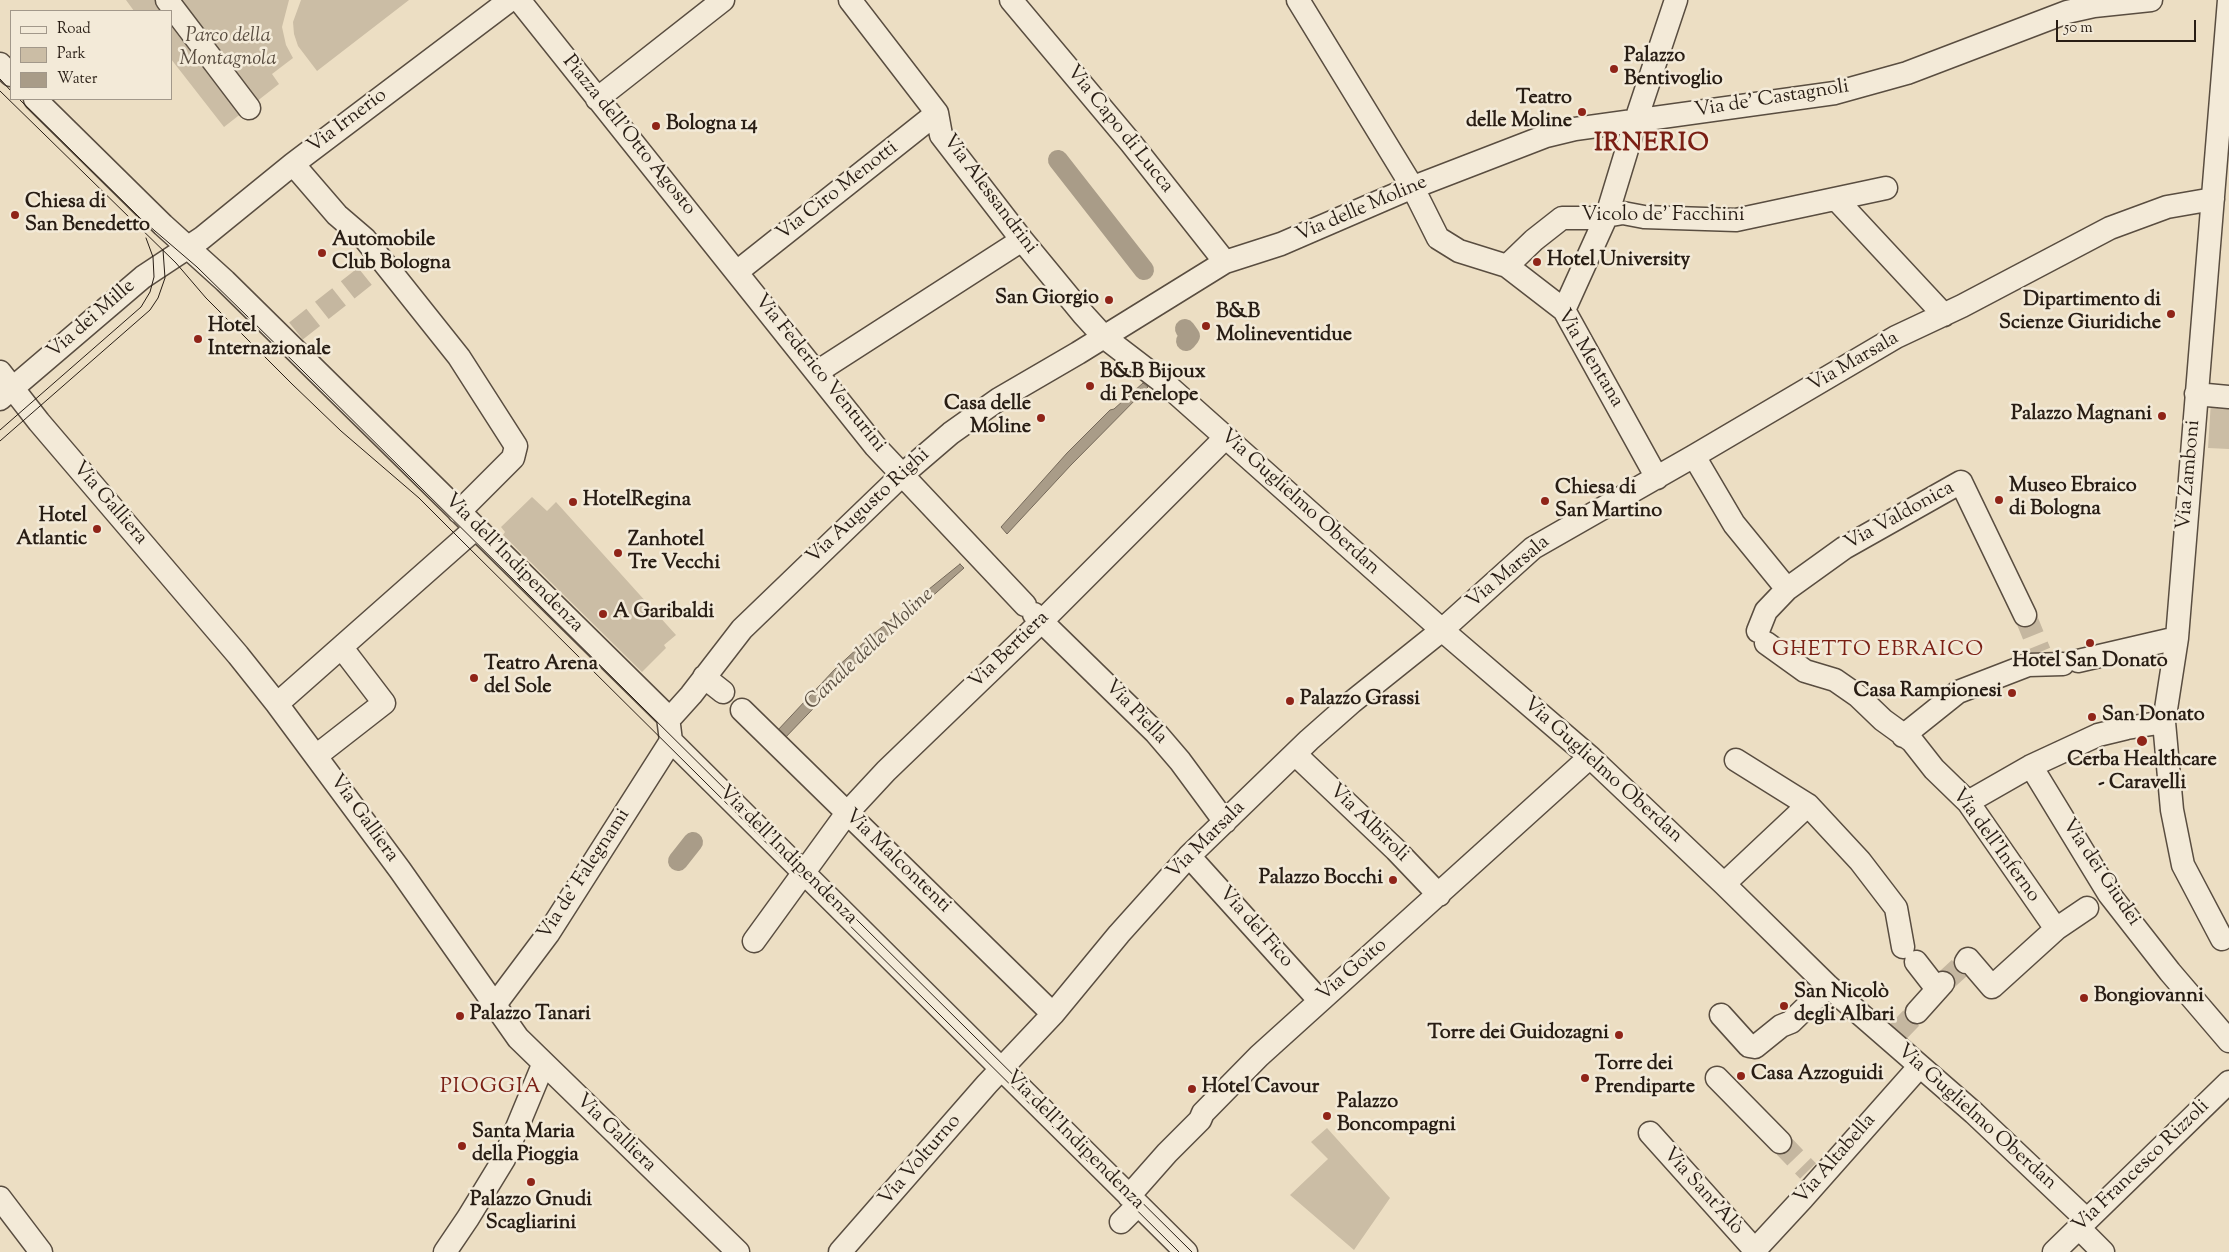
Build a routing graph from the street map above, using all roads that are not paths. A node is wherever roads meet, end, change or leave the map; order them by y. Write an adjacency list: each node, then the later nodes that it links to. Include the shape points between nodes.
1 (167, 0): 15 (street)
2 (510, 0): 18 (street, Via Irnerio)
3 (519, 0): 13 (street, Piazza dell'Otto Agosto)
4 (723, 0): 13 (street)
5 (850, 0): 16 (street, Via Alessandrini)
6 (1011, 0): 26 (street, Via Capo di Lucca)
7 (1298, 0): 19 (street, Via Mentana)
8 (1676, 0): 17 (street)
9 (2151, 0): 17 (street, Via de' Castagnoli, via 2067,12 1906,73 1835,93)
10 (2229, 0): 22 (street, Via Zamboni)
11 (0, 64): 12 (street)
12 (10, 74)
13 (597, 99): 28 (street, Piazza dell'Otto Agosto)
14 (36, 100): 25 (street, Via dell'Indipendenza)
15 (249, 108)
16 (938, 113): 24 (street, Via Alessandrini, via 941,135); 28 (street, Via Ciro Menotti)
17 (1636, 120): 19 (street, Via delle Moline, via 1546,136); 23 (street)
18 (293, 164): 25 (street, Via Irnerio); 40 (street, via 337,215 365,239 459,357 516,446 513,458)
19 (1412, 188): 26 (street, Via delle Moline, via 1282,244); 27 (street, Via Mentana, via 1443,242 1459,251)
20 (1886, 188): 21 (street, Vicolo de' Facchini)
21 (1836, 199): 23 (street, Vicolo de' Facchini, via 1736,220 1644,217 1623,213); 30 (street)
22 (2212, 199): 30 (street, Via Marsala, via 2167,207 2110,228); 34 (street, Via Zamboni)
23 (1607, 215): 27 (street, Vicolo de' Facchini, via 1562,218); 29 (street)
24 (1022, 240): 31 (street, Via Alessandrini); 32 (street)
25 (188, 247): 33 (street, Via dei Mille, via 142,277); 40 (street, Via dell'Indipendenza)
26 (1225, 262): 31 (street, Via delle Moline)
27 (1507, 266): 29 (street, Via Mentana)
28 (738, 271): 32 (street, Via Federico Venturini)
29 (1564, 310): 39 (street, Via Mentana)
30 (1944, 314): 37 (street, Via Marsala, via 1896,337)
31 (1104, 336): 36 (street, Via Guglielmo Oberdan); 38 (street, Via Augusto Righi, via 974,416)
32 (817, 372): 38 (street, Via Federico Venturini)
33 (4, 387): 51 (street, Via Galliera, via 39,422)
34 (2196, 394): 35 (street); 47 (street, Via Zamboni)
35 (2229, 397)
36 (1226, 437): 43 (street, Via Bertiera); 45 (street, Via Guglielmo Oberdan)
37 (1694, 456): 39 (street, Via Marsala); 42 (street, via 1734,524)
38 (902, 475): 43 (street, Via Piella); 49 (street, Via Augusto Righi, via 742,629)
39 (1657, 478): 45 (street, Via Marsala, via 1534,548)
40 (459, 512): 41 (street, Via dell'Indipendenza)
41 (476, 528): 48 (street); 53 (street, Via dell'Indipendenza)
42 (1787, 589): 44 (street, Via Valdonica, via 1844,548 1961,482); 46 (street, Via Valdonica, via 1766,611)
43 (1034, 613): 64 (street, Via Bertiera); 65 (street, Via Piella, via 1156,733)
44 (2026, 615)
45 (1442, 630): 57 (street, Via Marsala, via 1352,702); 59 (street, Via Guglielmo Oberdan)
46 (1762, 637): 55 (street, Via dell'Inferno, via 1805,671 1835,680 1858,696)
47 (2177, 638): 54 (street, Via Zamboni); 55 (street, via 2028,665 1958,692)
48 (336, 653): 51 (street); 58 (street, via 384,703)
49 (704, 677): 50 (street); 53 (street, Via Augusto Righi, via 678,710)
50 (723, 692)
51 (277, 704): 58 (street, Via Galliera)
52 (742, 710): 64 (street, Via Malcontenti)
53 (668, 717): 56 (street)
54 (2164, 722): 61 (street, via 2098,735); 72 (street, Via Zamboni, via 2172,810 2183,865)
55 (1903, 736): 62 (street, Via dell'Inferno, via 1912,740 1934,769)
56 (672, 741): 67 (street, Via dell'Indipendenza); 77 (street, Via de' Falegnami, via 548,934)
57 (1295, 754): 65 (street, Via Marsala); 69 (street, Via Albiroli)
58 (316, 756): 77 (street, Via Galliera)
59 (1590, 757): 68 (street, Via Guglielmo Oberdan); 69 (street, Via Goito)
60 (1736, 760): 63 (street)
61 (2031, 766): 62 (street); 70 (street, Via dei Giudei)
62 (1968, 802): 71 (street, Via dell'Inferno)
63 (1808, 805): 68 (street); 78 (street, via 1860,861 1896,908 1910,954 1940,986)
64 (847, 814): 67 (street, Via Bertiera); 79 (street, Via Malcontenti)
65 (1225, 822): 66 (street, Via Marsala)
66 (1189, 856): 76 (street, Via del Fico); 79 (street, Via Marsala)
67 (804, 873): 73 (street, Via Bertiera); 84 (street, Via dell'Indipendenza)
68 (1724, 884): 75 (street, Via Guglielmo Oberdan)
69 (1439, 894): 76 (street, Via Goito)
70 (2100, 900): 71 (street); 81 (street, Via dei Giudei, via 2174,977)
71 (2056, 930): 74 (street, via 1992,987 1968,959)
72 (2222, 939)
73 (754, 941)
74 (1966, 962)
75 (1828, 986): 80 (street, via 1791,1022 1755,1047 1749,1046); 83 (street, Via Guglielmo Oberdan, via 1893,1037)
76 (1320, 1000): 90 (street, Via Goito, via 1203,1113 1167,1153)
77 (494, 1006): 82 (street, Via Galliera)
78 (1917, 1012)
79 (1053, 1014): 84 (street, Via Marsala)
80 (1721, 1015)
81 (2229, 1041)
82 (544, 1065): 95 (street, via 504,1159); 96 (street, Via Galliera)
83 (1919, 1067): 92 (street, Via Guglielmo Oberdan, via 1997,1134); 93 (street, Via Altabella, via 1813,1176)
84 (1001, 1069): 90 (street, Via dell'Indipendenza); 97 (street, Via Volturno)
85 (1718, 1078): 88 (street)
86 (2229, 1082): 92 (street, Via Francesco Rizzoli)
87 (1650, 1133): 93 (street, Via Sant'Alò)
88 (1780, 1142)
89 (0, 1198): 94 (street)
90 (1133, 1201): 91 (street, Via Goito); 98 (street, Via dell'Indipendenza)
91 (1121, 1222)
92 (2083, 1224): 99 (street, Via Francesco Rizzoli); 100 (street, Via Guglielmo Oberdan)
93 (1754, 1251)
94 (41, 1252)
95 (445, 1252)
96 (738, 1252)
97 (840, 1252)
98 (1186, 1252)
99 (2054, 1252)
100 (2103, 1252)

